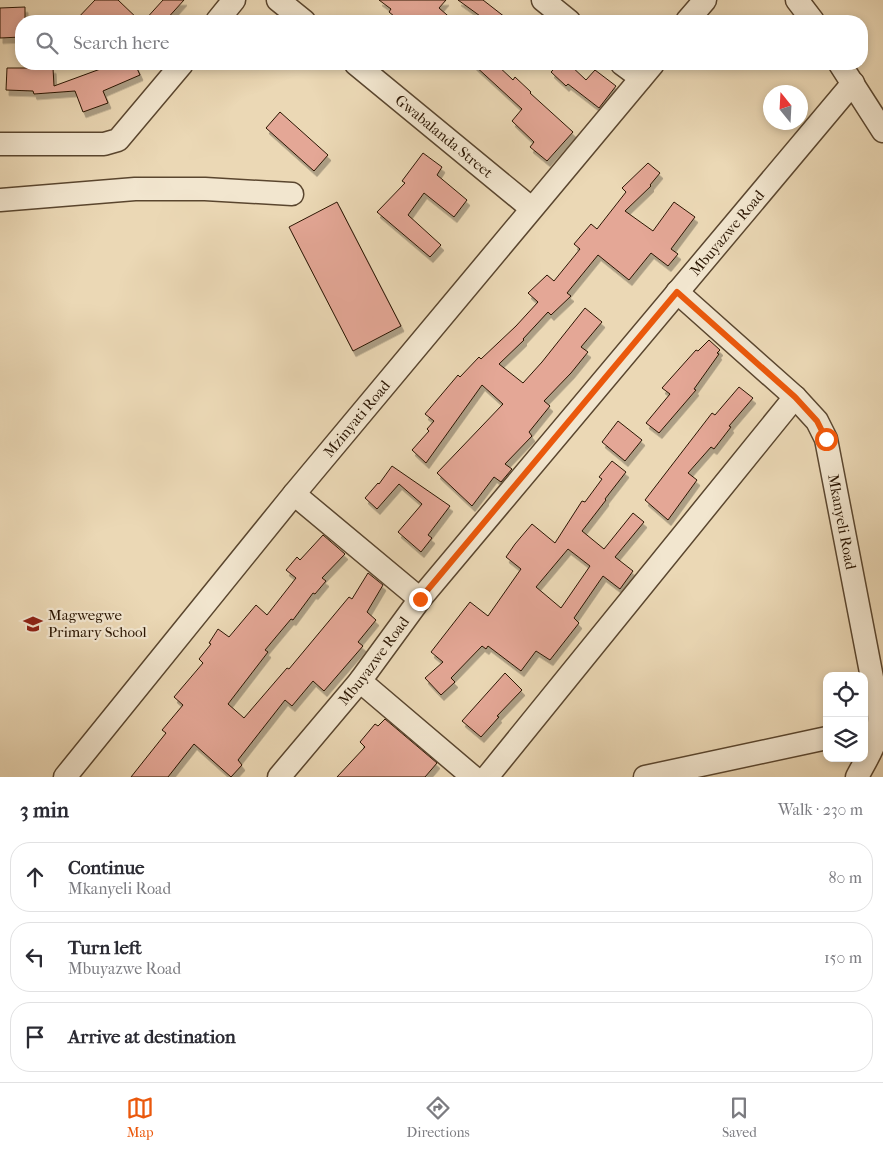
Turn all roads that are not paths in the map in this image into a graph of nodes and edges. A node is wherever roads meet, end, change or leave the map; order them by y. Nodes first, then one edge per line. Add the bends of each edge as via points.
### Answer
1 (234, 0) edge
2 (278, 0) edge
3 (543, 0) edge
4 (705, 0) edge
5 (797, 0) edge
6 (222, 15) edge
7 (297, 15) edge
8 (562, 15) edge
9 (692, 15) edge
10 (808, 15) edge
11 (177, 70) edge
12 (363, 70) edge
13 (844, 70) edge
14 (647, 71) edge
15 (853, 83) junction
16 (883, 131) edge
17 (0, 144) edge
18 (292, 194) dead end
19 (0, 200) edge
20 (532, 208) junction
21 (677, 292) junction
22 (795, 397) junction
23 (294, 494) junction
24 (420, 599) junction
25 (360, 681) junction
26 (872, 728) edge
27 (823, 739) edge
28 (700, 772) edge
29 (65, 777) edge
30 (279, 777) edge
31 (473, 777) edge
32 (487, 777) edge
33 (645, 777) edge
34 (857, 777) edge

1 - 6 street
2 - 7 street
3 - 8 street
4 - 9 street
5 - 10 street
11 - 17 street via 118,140 104,144
12 - 20 street, Gwabalanda Street
13 - 15 street
14 - 20 street, Mzinyati Road
15 - 16 street
15 - 21 street, Mbuyazwe Road
18 - 19 street via 135,189
20 - 23 street, Mzinyati Road
21 - 22 street, Mkanyeli Road
21 - 24 street, Mbuyazwe Road
22 - 26 street, Mkanyeli Road via 817,421 826,439 879,714
22 - 32 street
23 - 24 street
23 - 29 street, Mzinyati Road
24 - 25 street, Mbuyazwe Road
25 - 30 street, Mbuyazwe Road
25 - 31 street
26 - 34 street, Mkanyeli Road via 876,740
27 - 28 street
28 - 33 street

